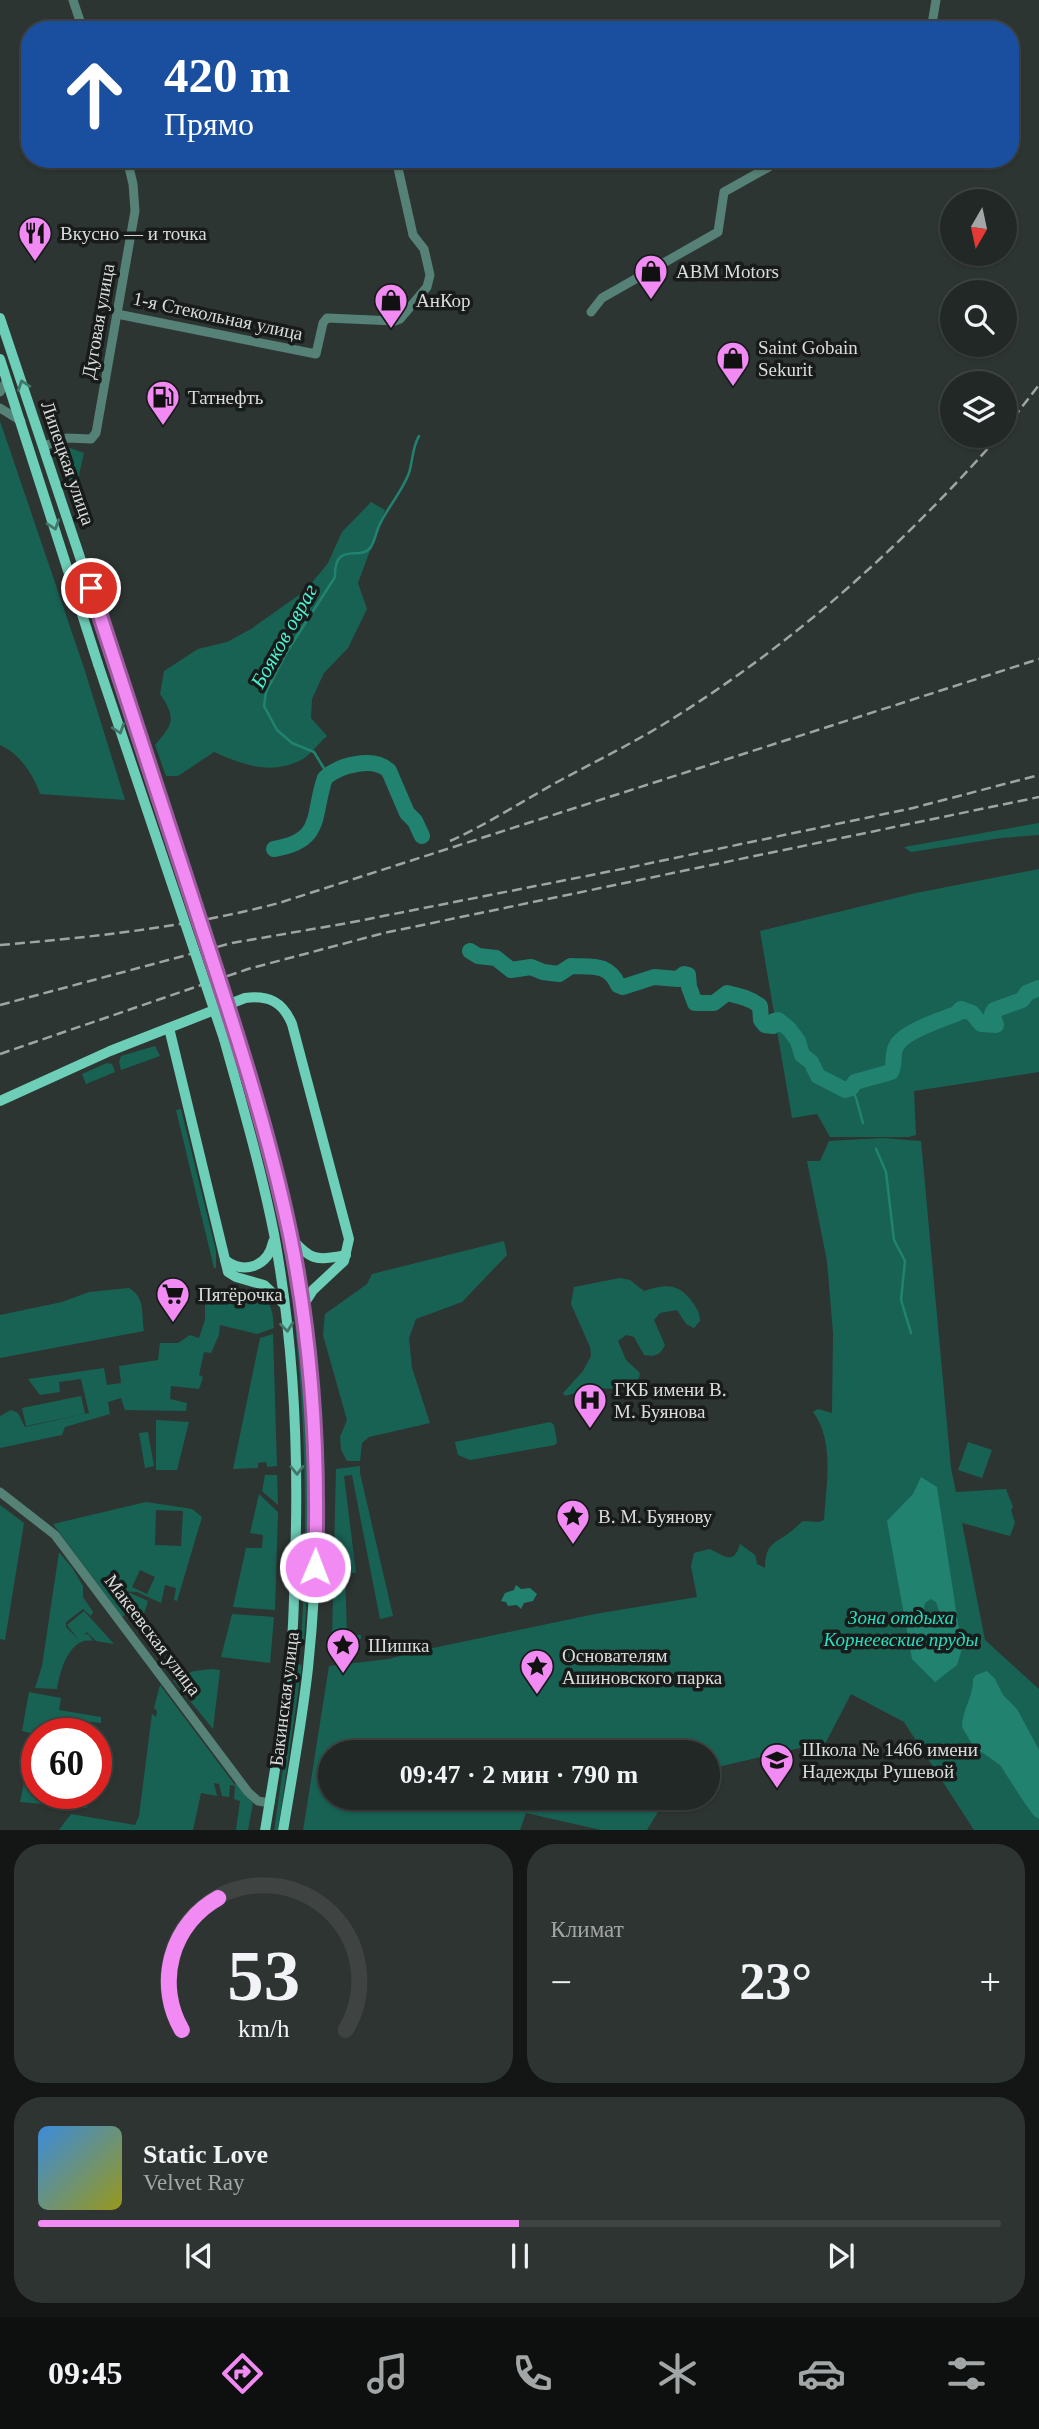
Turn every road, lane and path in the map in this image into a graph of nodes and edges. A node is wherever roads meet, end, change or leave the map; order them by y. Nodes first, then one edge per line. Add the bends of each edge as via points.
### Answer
1 (73, 0) edge
2 (936, 0) edge
3 (80, 21) edge
4 (932, 21) edge
5 (129, 168) edge
6 (398, 168) edge
7 (767, 168) edge
8 (591, 312) dead end
9 (117, 314) junction
10 (0, 318) edge
11 (0, 359) edge
12 (7, 380) junction
13 (0, 392) edge
14 (0, 408) edge
15 (20, 421) junction
16 (44, 446) junction
17 (169, 1028) junction
18 (237, 1035) joint
19 (224, 1039) joint
20 (0, 1101) edge
21 (274, 1236) junction
22 (290, 1237) junction
23 (346, 1255) junction
24 (225, 1260) junction
25 (284, 1304) junction
26 (302, 1307) junction
27 (0, 1492) edge
28 (270, 1803) junction
29 (265, 1830) edge
30 (284, 1830) edge

1 - 3 street
2 - 4 street
5 - 9 street, Дуговая улица via 135,211
6 - 9 street, 1-я Стекольная улица via 413,235 424,249 430,275 427,287 400,319 327,318 316,354
7 - 8 street via 724,192 718,232 602,298
9 - 16 street, Дуговая улица via 94,437 66,438
16 -> 10 main road, Липецкая улица
11 - 12 main road, Липецкая улица
12 - 13 street
12 - 15 main road, Липецкая улица
14 - 15 street
15 -> 19 main road, Липецкая улица, bridge
16 - 18 main road, Липецкая улица, bridge
17 - 20 main road
17 - 23 main road via 245,998 260,996 281,1005 292,1024 348,1233
17 - 24 main road
18 - 22 main road, Бакинская улица
19 - 21 main road, Бакинская улица
21 - 24 main road via 267,1258 257,1265 235,1266
21 - 25 main road, Бакинская улица
22 - 23 main road via 311,1258
22 - 26 main road, Бакинская улица
23 - 26 main road
24 - 25 main road via 231,1275 264,1285
25 -> 28 main road, Бакинская улица via 294,1400 296,1535 290,1661
26 - 30 main road, Бакинская улица via 312,1396 316,1547 308,1670
27 - 28 street, Макеевская улица via 55,1535 248,1792 258,1801
28 - 29 main road, Бакинская улица

